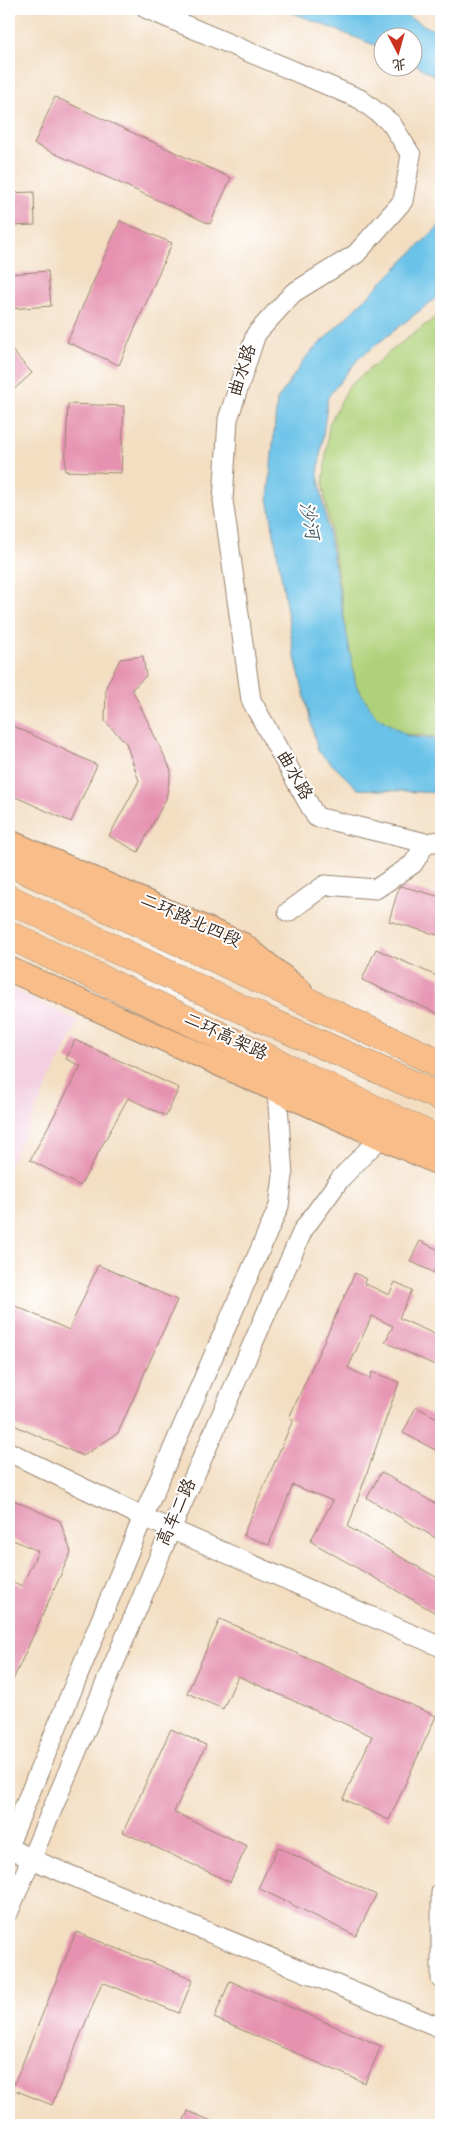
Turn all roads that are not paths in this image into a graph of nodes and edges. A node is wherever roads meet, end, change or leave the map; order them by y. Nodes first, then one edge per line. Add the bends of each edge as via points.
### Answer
1 (147, 9) edge
2 (9, 842) edge
3 (434, 842) edge
4 (9, 862) edge
5 (9, 899) edge
6 (288, 912) dead end
7 (9, 935) edge
8 (9, 954) edge
9 (9, 969) edge
10 (441, 1059) edge
11 (441, 1064) edge
12 (277, 1090) junction
13 (441, 1097) edge
14 (382, 1136) junction
15 (441, 1141) edge
16 (441, 1151) edge
17 (441, 1164) edge
18 (9, 1452) edge
19 (143, 1517) junction
20 (171, 1529) junction
21 (441, 1646) edge
22 (9, 1844) edge
23 (9, 1848) edge
24 (31, 1859) junction
25 (441, 1892) edge
26 (9, 1911) edge
27 (441, 1979) edge
28 (441, 2028) edge

1 - 3 street, 曲水路 via 360,99 391,123 411,156 403,202 356,254 293,293 256,334 228,419 223,500 251,700 316,817
2 - 10 main road, 二环路北四段 via 243,945 310,999
3 - 6 street via 413,864 376,888 326,885
4 - 11 highway
5 - 13 highway, 二环高架路 via 259,1017
7 - 15 highway, 二环高架路
8 - 16 highway
9 - 12 main road
12 - 14 main road
12 - 19 street, 高车二路 via 283,1176 279,1206
14 - 17 main road
14 - 20 street, 高车二路 via 341,1178 303,1230
18 - 19 street
19 - 20 street
19 - 22 street, 高车二路
20 - 21 street
20 - 24 street, 高车二路
23 - 24 street
24 - 26 street, 高车二路
24 - 28 street
25 - 27 street

